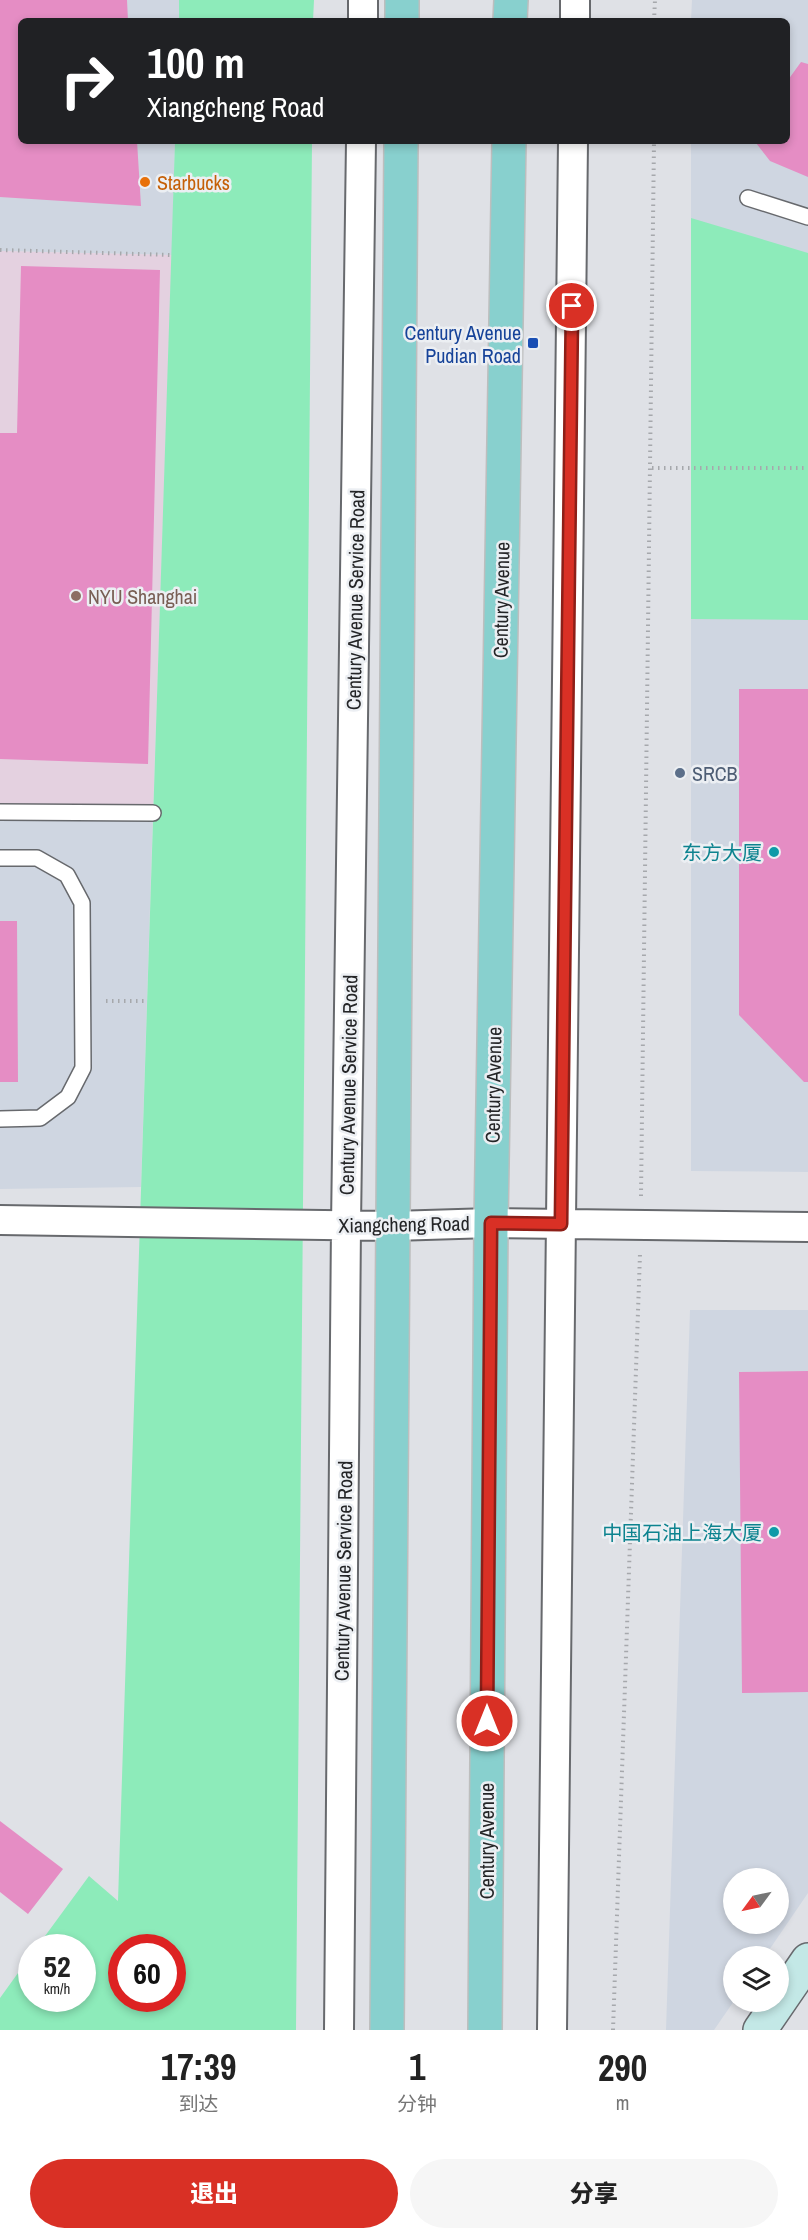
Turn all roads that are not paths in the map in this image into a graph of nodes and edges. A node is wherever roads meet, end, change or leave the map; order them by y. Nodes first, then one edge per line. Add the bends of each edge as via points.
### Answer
1 (363, 0) edge
2 (402, 0) edge
3 (511, 0) edge
4 (575, 0) edge
5 (363, 18) edge
6 (402, 18) edge
7 (510, 18) edge
8 (575, 18) edge
9 (361, 144) edge
10 (401, 144) edge
11 (508, 144) edge
12 (573, 144) edge
13 (748, 198) dead end
14 (808, 217) edge
15 (0, 812) edge
16 (153, 813) dead end
17 (0, 858) edge
18 (0, 1119) edge
19 (0, 1220) edge
20 (491, 1223) junction
21 (561, 1224) junction
22 (346, 1225) junction
23 (393, 1226) junction
24 (808, 1227) edge
25 (808, 1960) edge
26 (339, 2030) edge
27 (387, 2030) edge
28 (485, 2030) edge
29 (552, 2030) edge
30 (760, 2030) edge

1 - 5 street
2 - 6 main road
3 - 7 main road
4 - 8 street
9 - 22 street, Century Avenue Service Road
10 - 23 main road
11 - 20 main road, Century Avenue
12 - 21 street
13 - 14 lane
15 - 16 lane
17 - 18 lane via 37,858 67,875 82,903 83,1001 83,1068 68,1097 40,1118
19 - 22 street, Xiangcheng Road
20 - 21 street, Xiangcheng Road
20 - 23 street, Xiangcheng Road
20 - 28 main road, Century Avenue
21 - 24 street, Xiangcheng Road
21 - 29 street
22 - 23 street, Xiangcheng Road
22 - 26 street, Century Avenue Service Road
23 - 27 main road
25 - 30 street

